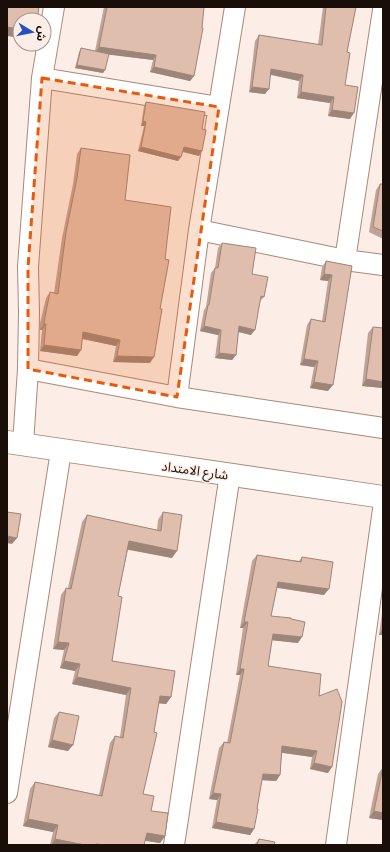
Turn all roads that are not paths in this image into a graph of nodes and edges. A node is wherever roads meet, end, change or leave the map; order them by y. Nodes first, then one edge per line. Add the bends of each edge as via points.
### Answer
1 (54, 7) edge
2 (235, 7) edge
3 (383, 10) edge
4 (42, 78) junction
5 (219, 107) junction
6 (199, 230) junction
7 (345, 260) junction
8 (383, 265) edge
9 (28, 370) junction
10 (176, 397) junction
11 (383, 428) edge
12 (15, 443) edge
13 (61, 450) junction
14 (230, 474) junction
15 (383, 497) edge
16 (383, 509) edge
17 (7, 793) edge
18 (174, 845) edge
19 (336, 845) edge

1 - 4 street
2 - 5 street
3 - 7 street
4 - 5 street
4 - 9 street via 28,267
5 - 6 street
6 - 7 street
6 - 10 street
7 - 8 street
9 - 10 street
9 - 12 street
10 - 11 street
12 - 13 street, شارع الامتداد
13 - 14 street, شارع الامتداد
13 - 17 street
14 - 15 street, شارع الامتداد
14 - 18 street
16 - 19 street

